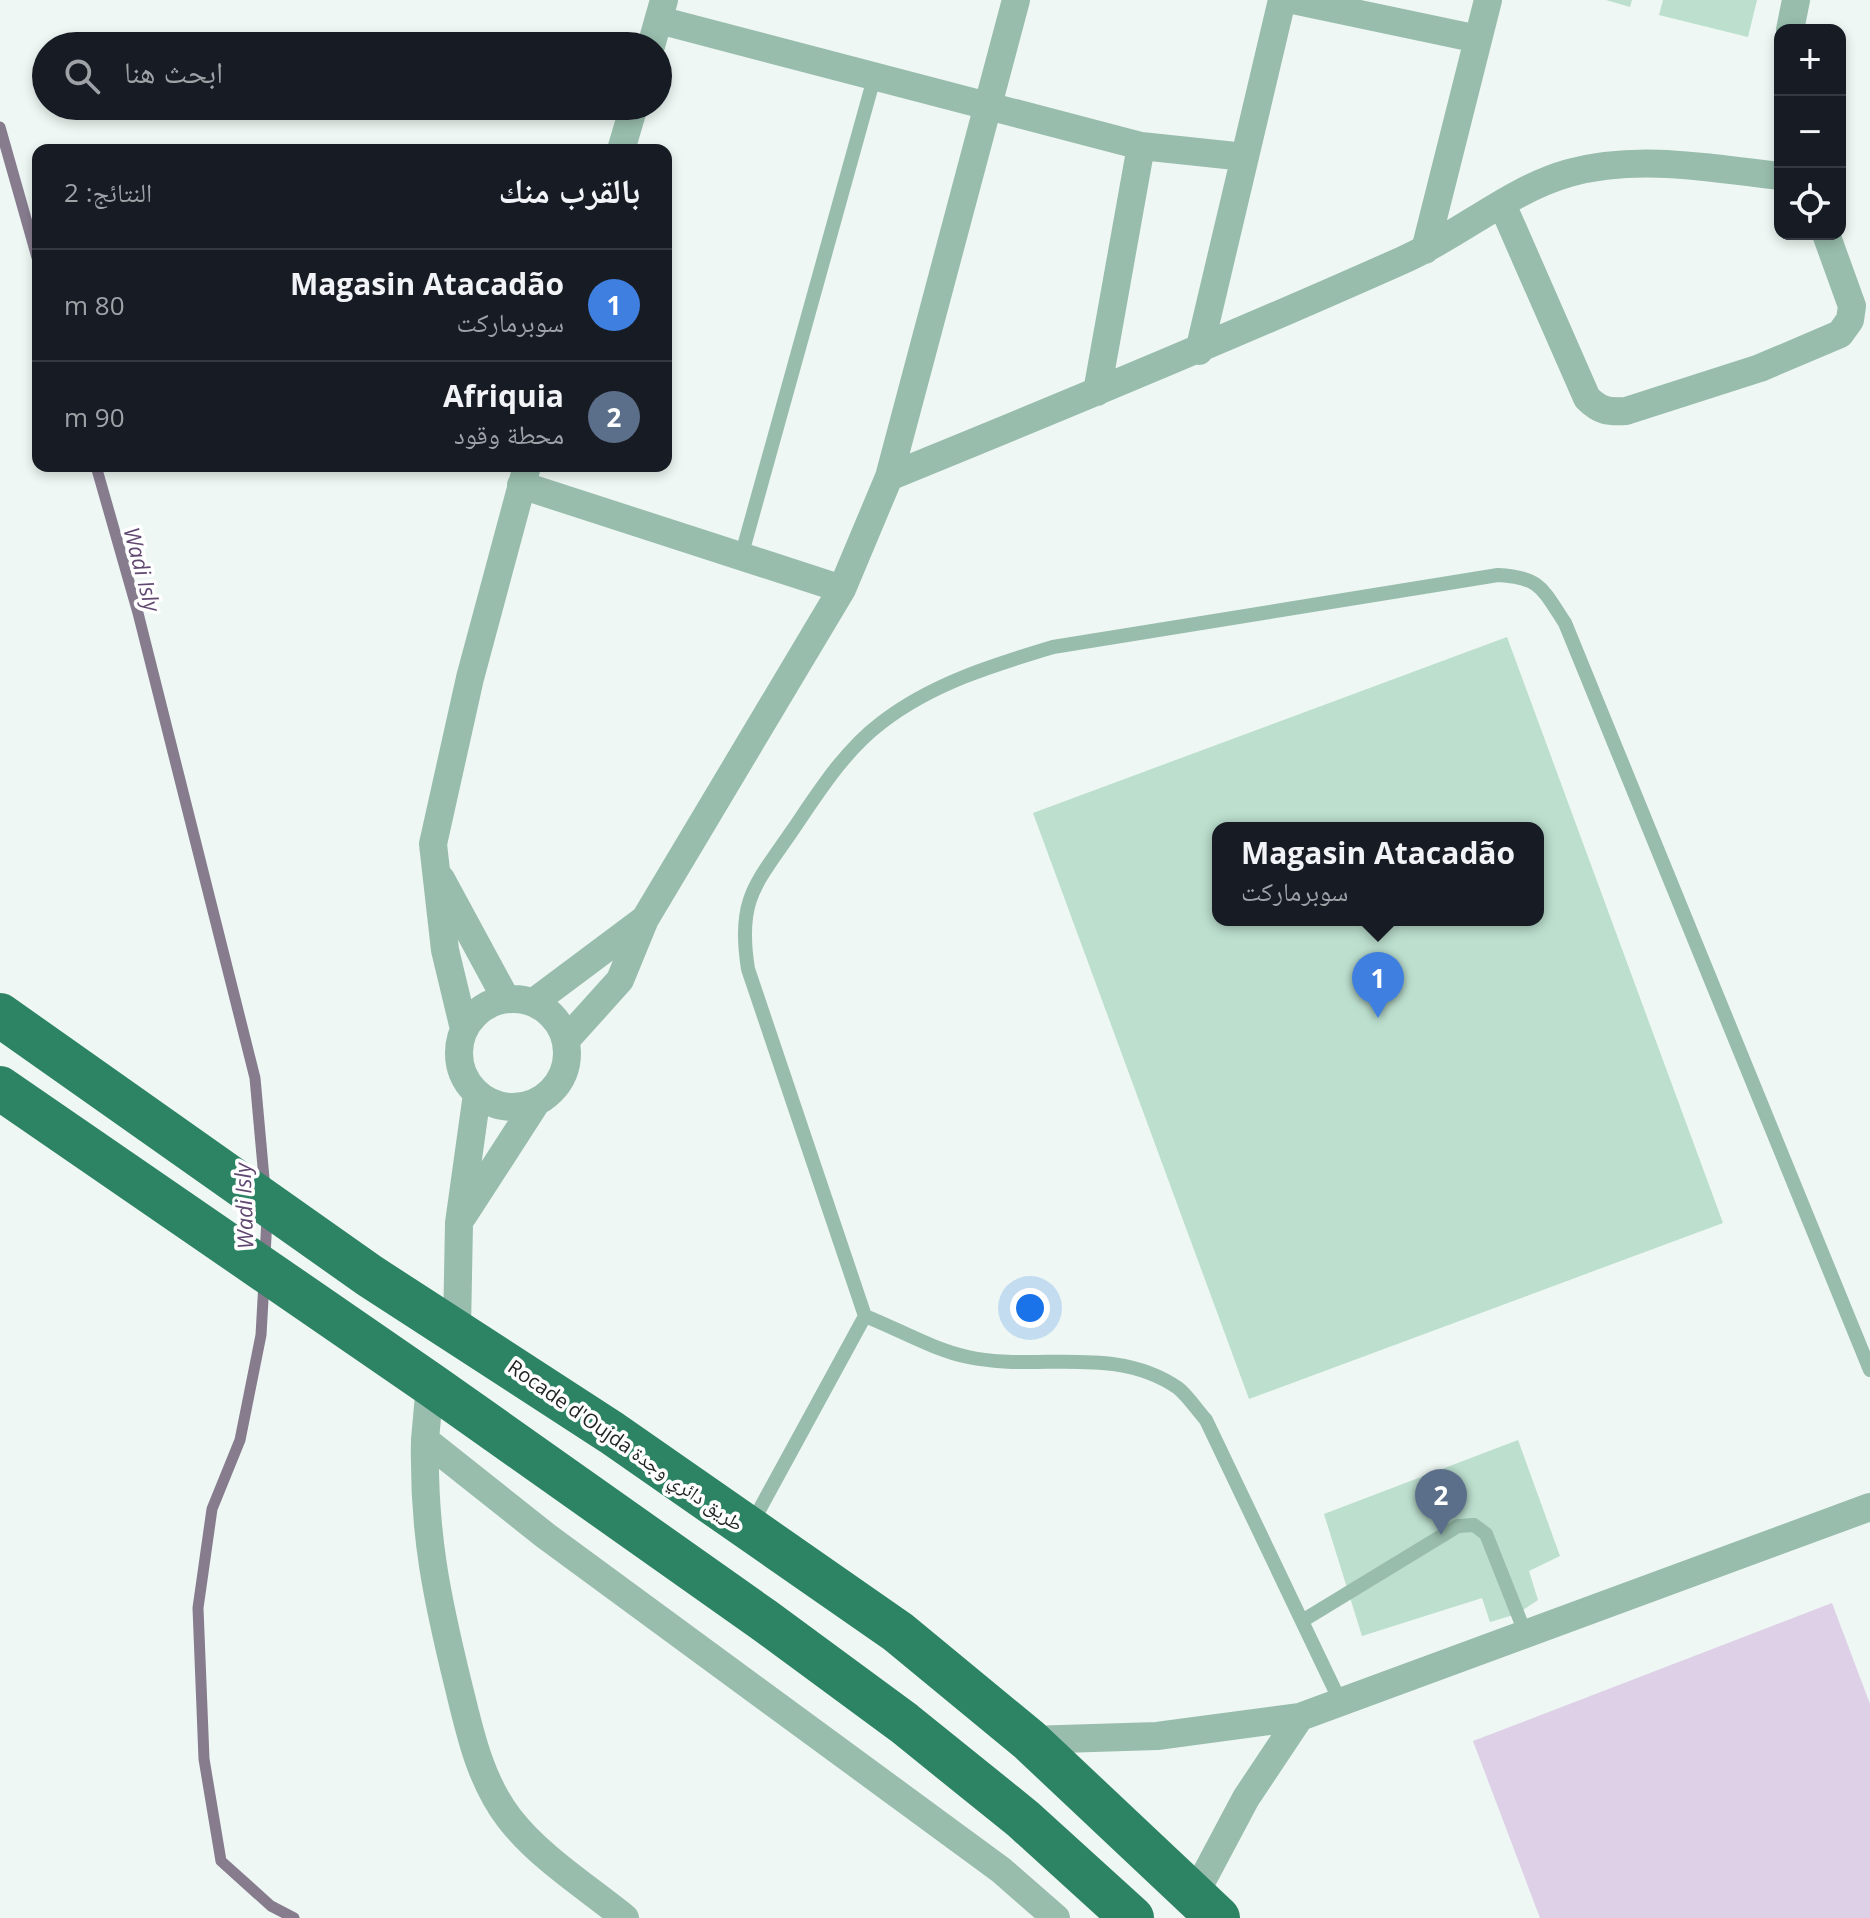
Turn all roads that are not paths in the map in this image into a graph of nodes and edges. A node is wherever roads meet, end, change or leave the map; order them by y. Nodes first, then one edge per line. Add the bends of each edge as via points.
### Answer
1 (1016, 0) edge
2 (1282, 0) edge
3 (1293, 0) edge
4 (1488, 0) edge
5 (1796, 0) edge
6 (658, 22) edge
7 (1791, 24) edge
8 (1478, 39) junction
9 (874, 78) junction
10 (988, 108) junction
11 (630, 120) edge
12 (623, 144) edge
13 (1141, 146) junction
14 (1245, 157) junction
15 (1774, 175) edge
16 (1502, 204) junction
17 (1828, 240) edge
18 (1425, 250) junction
19 (1199, 351) junction
20 (1097, 392) junction
21 (524, 476) edge
22 (889, 477) junction
23 (741, 557) junction
24 (842, 589) junction
25 (432, 865) junction
26 (645, 919) junction
27 (506, 999) junction
28 (534, 1002) junction
29 (0, 1015) edge
30 (464, 1029) junction
31 (566, 1040) junction
32 (0, 1088) edge
33 (477, 1094) junction
34 (536, 1103) junction
35 (459, 1223) junction
36 (865, 1316) junction
37 (457, 1329) junction
38 (1870, 1370) edge
39 (430, 1384) junction
40 (425, 1440) junction
41 (1870, 1507) edge
42 (749, 1529) junction
43 (1302, 1621) junction
44 (1526, 1635) junction
45 (1341, 1703) junction
46 (1300, 1717) junction
47 (1029, 1740) junction
48 (1206, 1906) edge
49 (1112, 1911) edge
50 (625, 1918) edge
51 (1056, 1918) edge

1 - 10 street
2 - 14 street
3 - 8 street
4 - 8 street
5 - 7 street
6 - 9 street
8 - 18 street
9 - 10 street
9 - 23 lane
10 - 13 street
10 - 22 street
11 - 12 street
13 - 14 street
13 - 20 street
14 - 19 street
15 - 16 street via 1687,165 1615,164 1568,173
16 - 17 street via 1587,398 1600,411 1637,408 1760,368 1840,334 1852,306
16 - 18 street
18 - 19 street
19 - 20 street
20 - 22 street
21 - 23 street
21 - 25 street via 470,678
22 - 24 street
23 - 24 street
24 - 26 street
25 - 27 street
25 - 30 street
26 - 28 street
26 - 31 street via 620,980
27 - 28 street
27 - 30 street via 482,1009
28 - 31 street via 559,1024
29 - 37 highway, Rocade d'Oujda طريق دائري وجدة via 370,1276
30 - 33 street via 460,1064
31 - 34 street via 562,1076
32 - 39 highway
33 - 34 street via 506,1107
33 - 35 street
34 - 35 street
35 - 37 street
36 - 38 lane via 744,944 750,892 836,767 880,723 945,684 1053,647 1498,575 1521,576 1537,582 1565,623
36 - 42 lane
36 - 43 lane via 965,1356 1112,1364 1146,1371 1180,1389 1206,1420
37 - 42 highway, Rocade d'Oujda طريق دائري وجدة
39 - 40 street
39 - 49 highway via 904,1723
40 - 50 street via 423,1505 429,1554 477,1762 508,1818
40 - 51 street via 546,1536 1001,1870
41 - 44 street
42 - 47 highway, Rocade d'Oujda طريق دائري وجدة via 898,1632
43 - 44 lane via 1458,1526 1474,1525 1486,1534
43 - 45 lane
44 - 45 street
45 - 46 street
46 - 47 street via 1157,1736
46 - 48 street via 1246,1798
47 - 48 highway, Rocade d'Oujda طريق دائري وجدة

